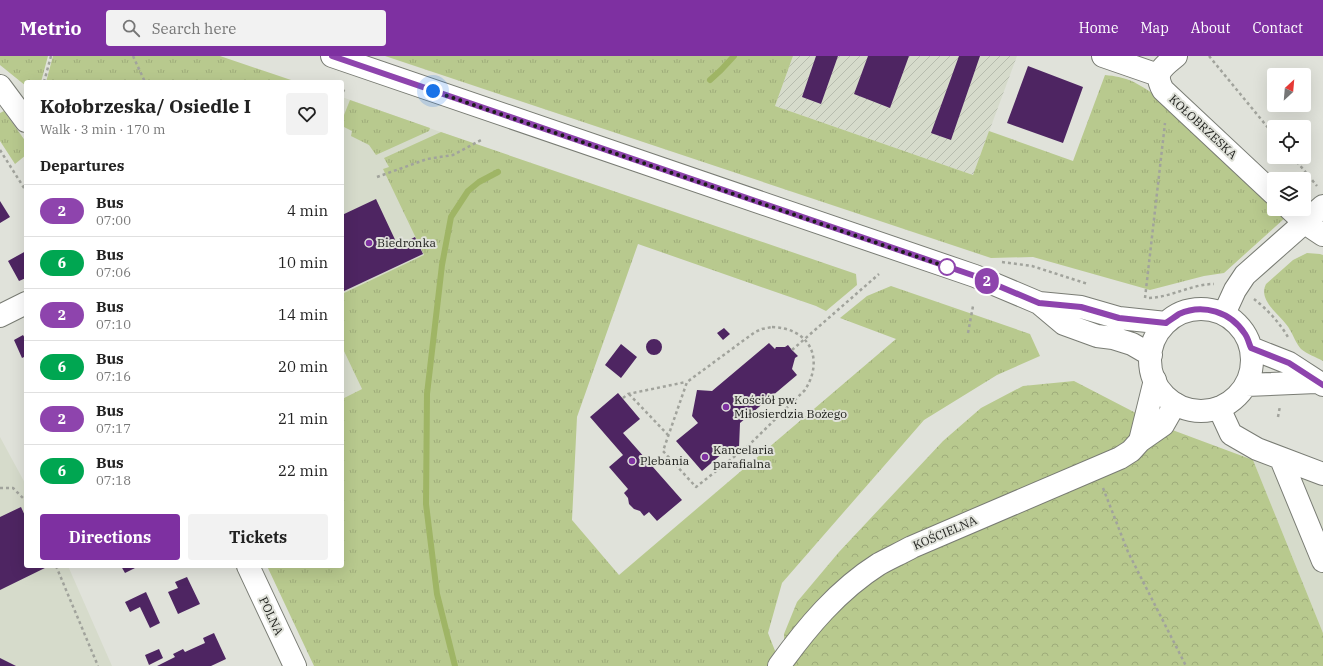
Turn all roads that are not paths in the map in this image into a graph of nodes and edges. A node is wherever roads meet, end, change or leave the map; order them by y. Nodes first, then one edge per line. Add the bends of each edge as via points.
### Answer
1 (332, 56) edge
2 (1103, 56) edge
3 (1176, 56) edge
4 (1158, 75) junction
5 (0, 86) edge
6 (24, 118) edge
7 (1267, 187) edge
8 (1322, 198) edge
9 (1311, 206) edge
10 (1298, 216) edge
11 (1323, 235) edge
12 (1039, 303) junction
13 (24, 304) edge
14 (1224, 314) junction
15 (0, 316) edge
16 (1166, 323) junction
17 (1251, 348) junction
18 (1151, 355) junction
19 (1154, 380) junction
20 (1320, 383) edge
21 (1246, 385) junction
22 (1175, 404) junction
23 (1219, 408) junction
24 (1140, 441) junction
25 (1281, 459) junction
26 (1323, 474) edge
27 (1323, 561) edge
28 (249, 568) edge
29 (295, 666) edge
30 (779, 666) edge

1 - 12 main road via 975,276
2 - 4 main road
3 - 4 main road
4 - 7 main road, KOŁOBRZESKA via 1163,90
5 - 6 main road
8 - 9 main road
10 - 11 main road
10 - 14 main road via 1245,275 1234,290
12 - 16 main road via 1081,307 1119,318
12 - 18 main road via 1064,324 1097,336 1132,344
13 - 15 main road
14 - 16 main road via 1194,310 1179,314
14 - 17 main road via 1246,334
16 - 18 main road via 1156,338
17 - 20 main road via 1289,363
17 - 21 main road via 1252,367
18 - 19 main road via 1150,364
19 - 22 main road via 1163,394
19 - 24 main road
20 - 21 main road
21 - 23 main road via 1230,403
22 - 23 main road via 1189,410
22 - 24 main road, KOŚCIELNA via 1163,425
23 - 25 main road via 1231,434
24 - 30 main road, KOŚCIELNA via 1120,458 912,547 880,564 858,579 821,613
25 - 26 main road
25 - 27 main road
28 - 29 main road, POLNA

